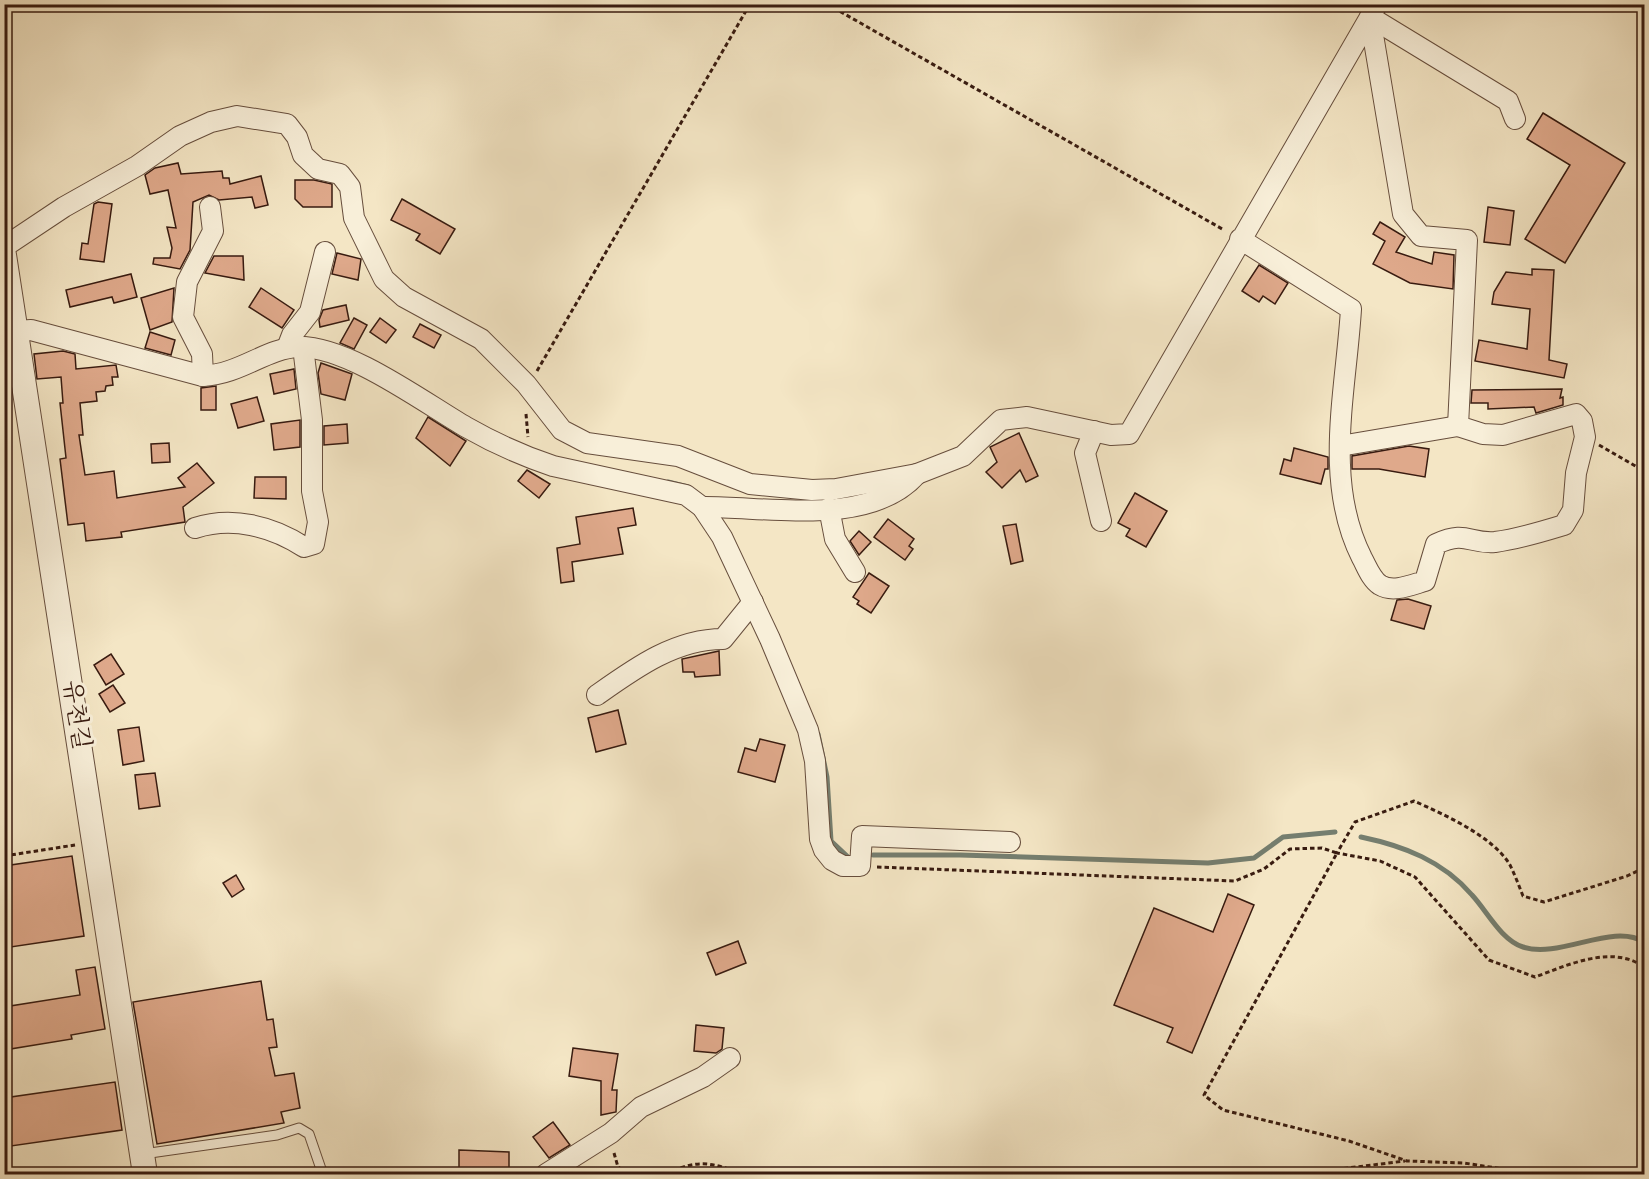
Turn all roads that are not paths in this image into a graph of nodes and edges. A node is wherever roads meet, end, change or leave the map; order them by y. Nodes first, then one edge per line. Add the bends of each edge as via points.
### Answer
1 (1373, 11) edge
2 (1515, 118) dead end
3 (210, 207) dead end
4 (1240, 239) junction
5 (4, 247) edge
6 (325, 252) dead end
7 (4, 255) edge
8 (17, 331) junction
9 (295, 348) junction
10 (203, 376) junction
11 (1458, 426) junction
12 (1094, 431) junction
13 (1340, 446) junction
14 (917, 474) junction
15 (702, 507) junction
16 (829, 508) junction
17 (1101, 521) dead end
18 (195, 528) dead end
19 (855, 572) dead end
20 (753, 602) junction
21 (597, 695) dead end
22 (1010, 842) dead end
23 (730, 1058) dead end
24 (143, 1165) edge
25 (325, 1174) edge
26 (546, 1174) edge

1 - 2 street via 1508,101
1 - 4 street
1 - 11 street via 1403,213 1421,236 1467,240
3 - 10 street via 213,231 188,282 183,316 202,354
4 - 12 street via 1129,434
4 - 13 street via 1351,309
5 - 14 street via 180,136 211,122 237,116 286,124 297,137 303,155 318,169 340,174 350,188 354,218 384,279 404,297 481,339 526,384 562,430 587,443 678,456 750,484 836,489
6 - 9 street via 310,312 292,335
7 - 8 street, 유천길
8 - 10 street via 31,330
8 - 24 street, 유천길
9 - 10 street via 231,372
9 - 15 street via 325,350 359,364 527,457 686,495
9 - 18 street via 312,420 312,491 318,522 314,544 304,547 285,534 235,522 215,521
11 - 13 street
11 - 13 street via 1503,435 1576,414 1585,437 1576,473 1573,510 1564,525 1522,537 1492,542 1455,536 1436,544 1425,581 1401,588 1381,585 1356,547 1340,488
12 - 14 street via 1027,417 1000,420 963,456
12 - 17 street via 1086,453
14 - 16 street via 892,495 857,507
15 - 16 street
15 - 20 street via 722,537
16 - 19 street via 835,539
20 - 21 street via 723,639 702,639 660,654
20 - 22 street via 808,730 815,761 820,839 832,860 843,866 860,866 862,836
23 - 26 street via 703,1077 641,1107 610,1133
24 - 25 lane via 299,1128 309,1134

